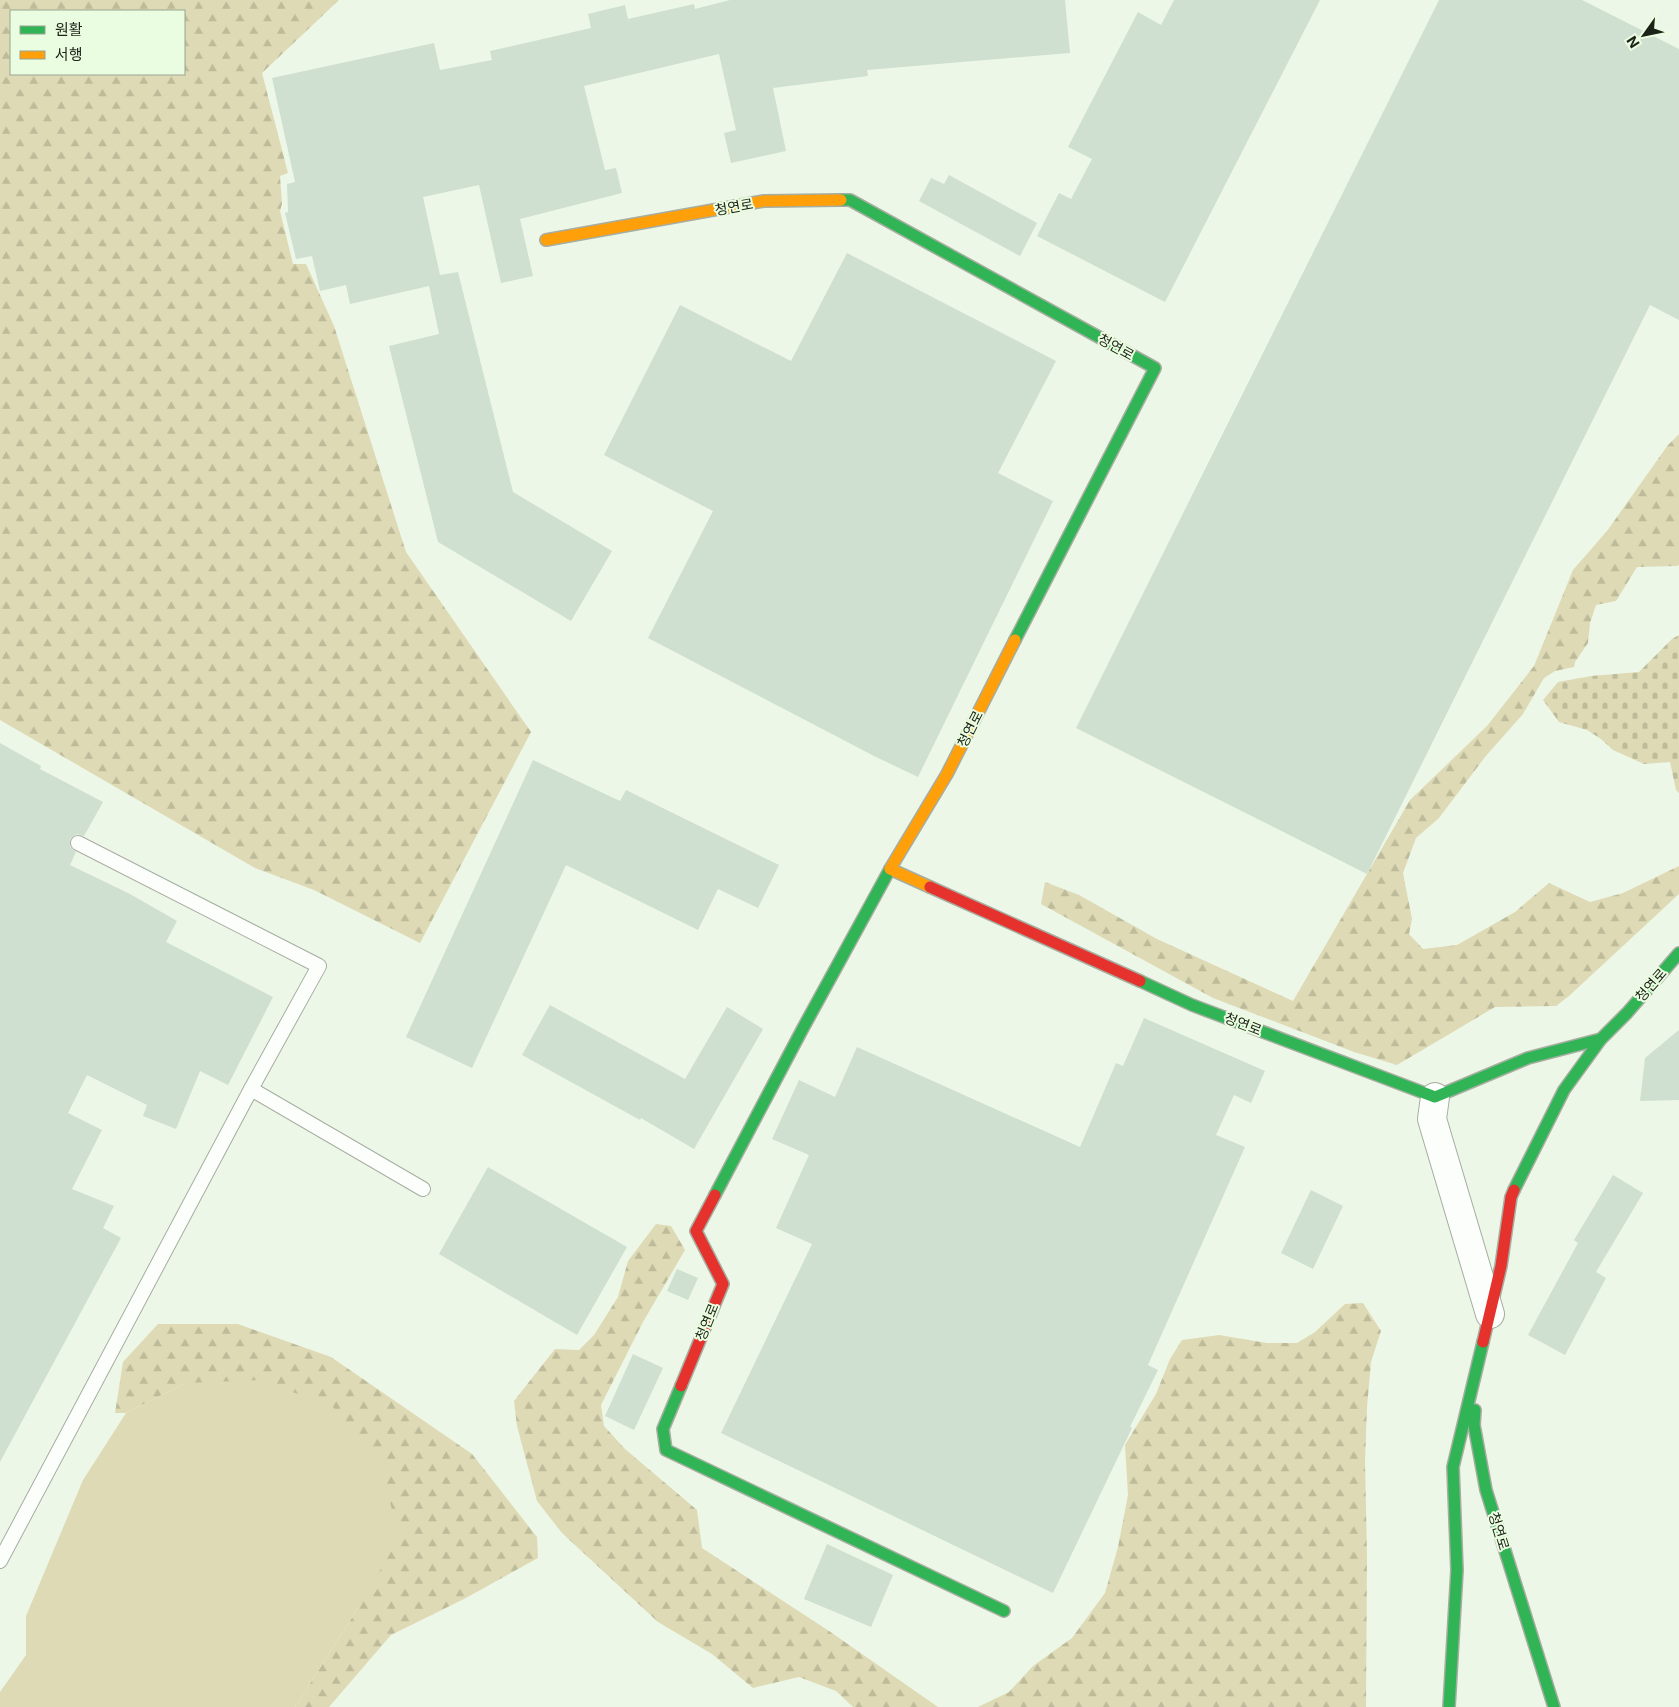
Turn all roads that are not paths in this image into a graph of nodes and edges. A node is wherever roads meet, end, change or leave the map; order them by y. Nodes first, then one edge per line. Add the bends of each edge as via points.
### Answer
1 (546, 240) dead end
2 (78, 843) dead end
3 (890, 869) junction
4 (1679, 953) edge
5 (1601, 1039) junction
6 (251, 1089) junction
7 (1435, 1097) junction
8 (423, 1190) dead end
9 (1490, 1314) junction
10 (1482, 1350) junction
11 (0, 1561) edge
12 (1004, 1611) dead end
13 (1449, 1707) edge
14 (1554, 1707) edge

1 - 3 street, 청연로 via 764,201 850,200 1155,368 947,774
2 - 6 lane via 319,966
3 - 7 street, 청연로 via 1192,1005
3 - 12 street, 청연로 via 696,1231 723,1284 663,1429 666,1450
4 - 5 street, 청연로
5 - 7 street via 1528,1058
5 - 9 street, 청연로 via 1564,1090 1511,1197
6 - 8 lane
6 - 11 lane
7 - 9 street, 청연로 via 1432,1119
9 - 10 street, 청연로
10 - 13 street, 청연로 via 1453,1467 1457,1570
10 - 14 street, 청연로 via 1474,1425 1486,1490

